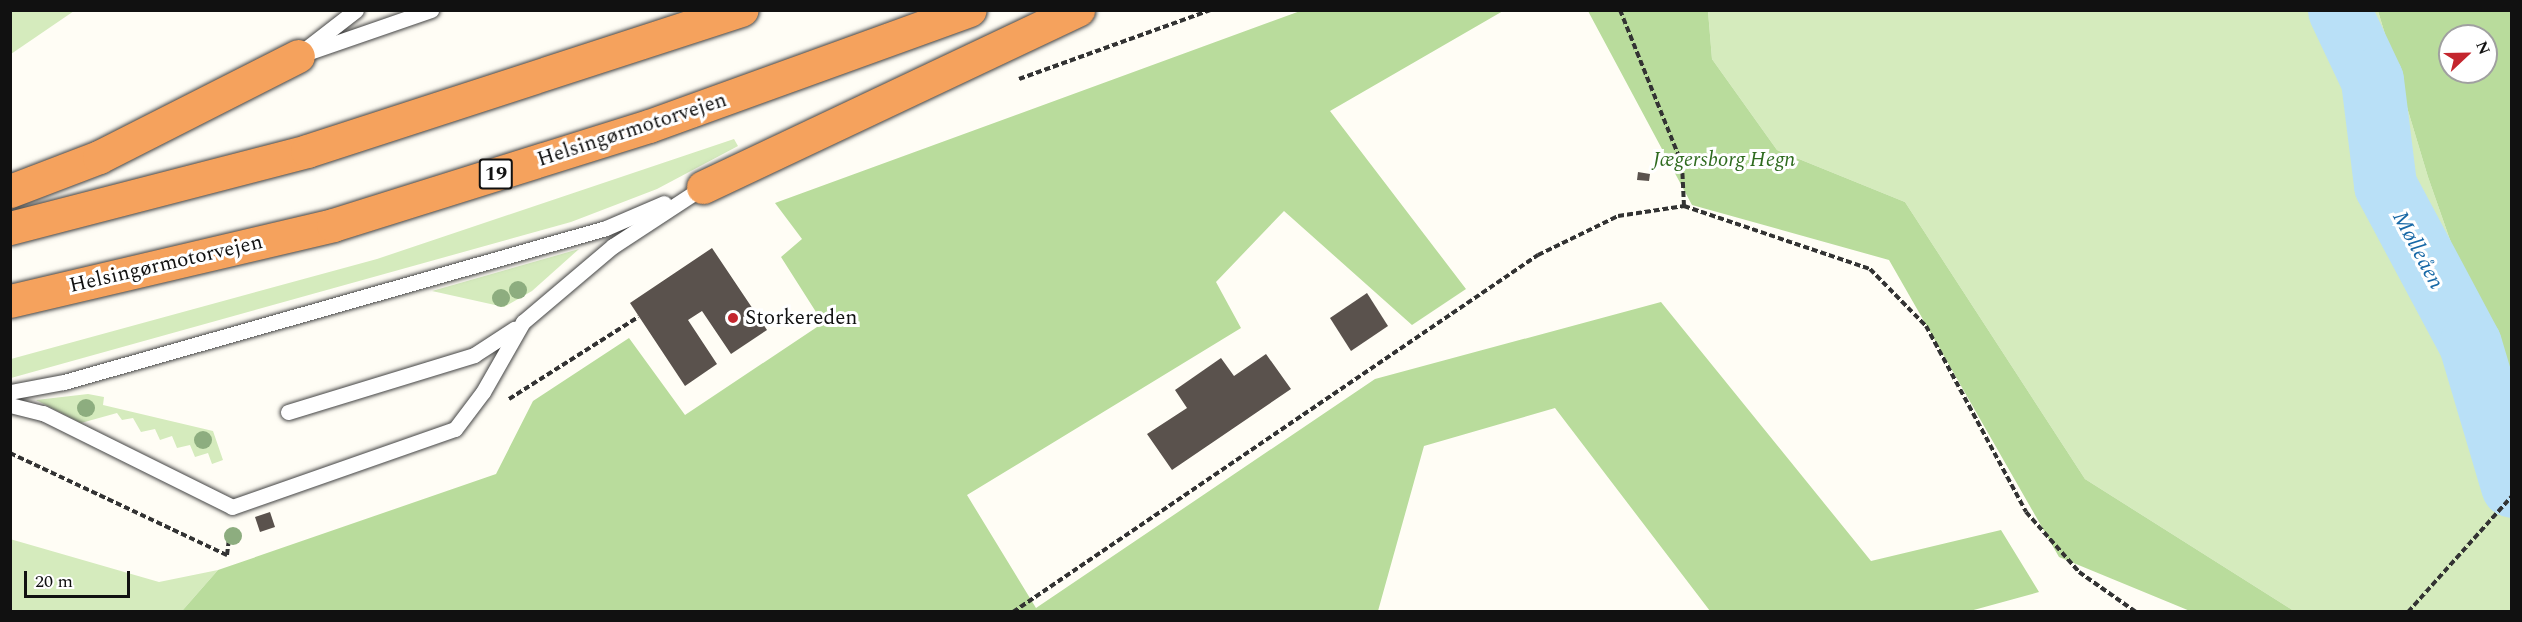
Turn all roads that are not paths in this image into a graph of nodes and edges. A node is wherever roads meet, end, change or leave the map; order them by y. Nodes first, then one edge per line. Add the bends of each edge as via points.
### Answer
1 (356, 10) edge
2 (431, 10) edge
3 (742, 10) edge
4 (970, 10) edge
5 (1078, 10) edge
6 (298, 56) junction
7 (702, 187) junction
8 (10, 191) edge
9 (10, 228) edge
10 (10, 301) edge
11 (523, 322) junction
12 (10, 392) edge
13 (10, 405) edge
14 (288, 412) dead end

1 - 6 lane
2 - 6 lane
3 - 9 highway via 307,151
4 - 10 highway, Helsingørmotorvejen / 19 via 650,126 333,225
5 - 7 highway
6 - 8 highway via 99,157
7 - 11 lane via 613,246
7 - 12 lane via 606,228 64,382
11 - 13 lane via 483,393 455,429 419,446 232,507 43,413
11 - 14 lane via 474,355

